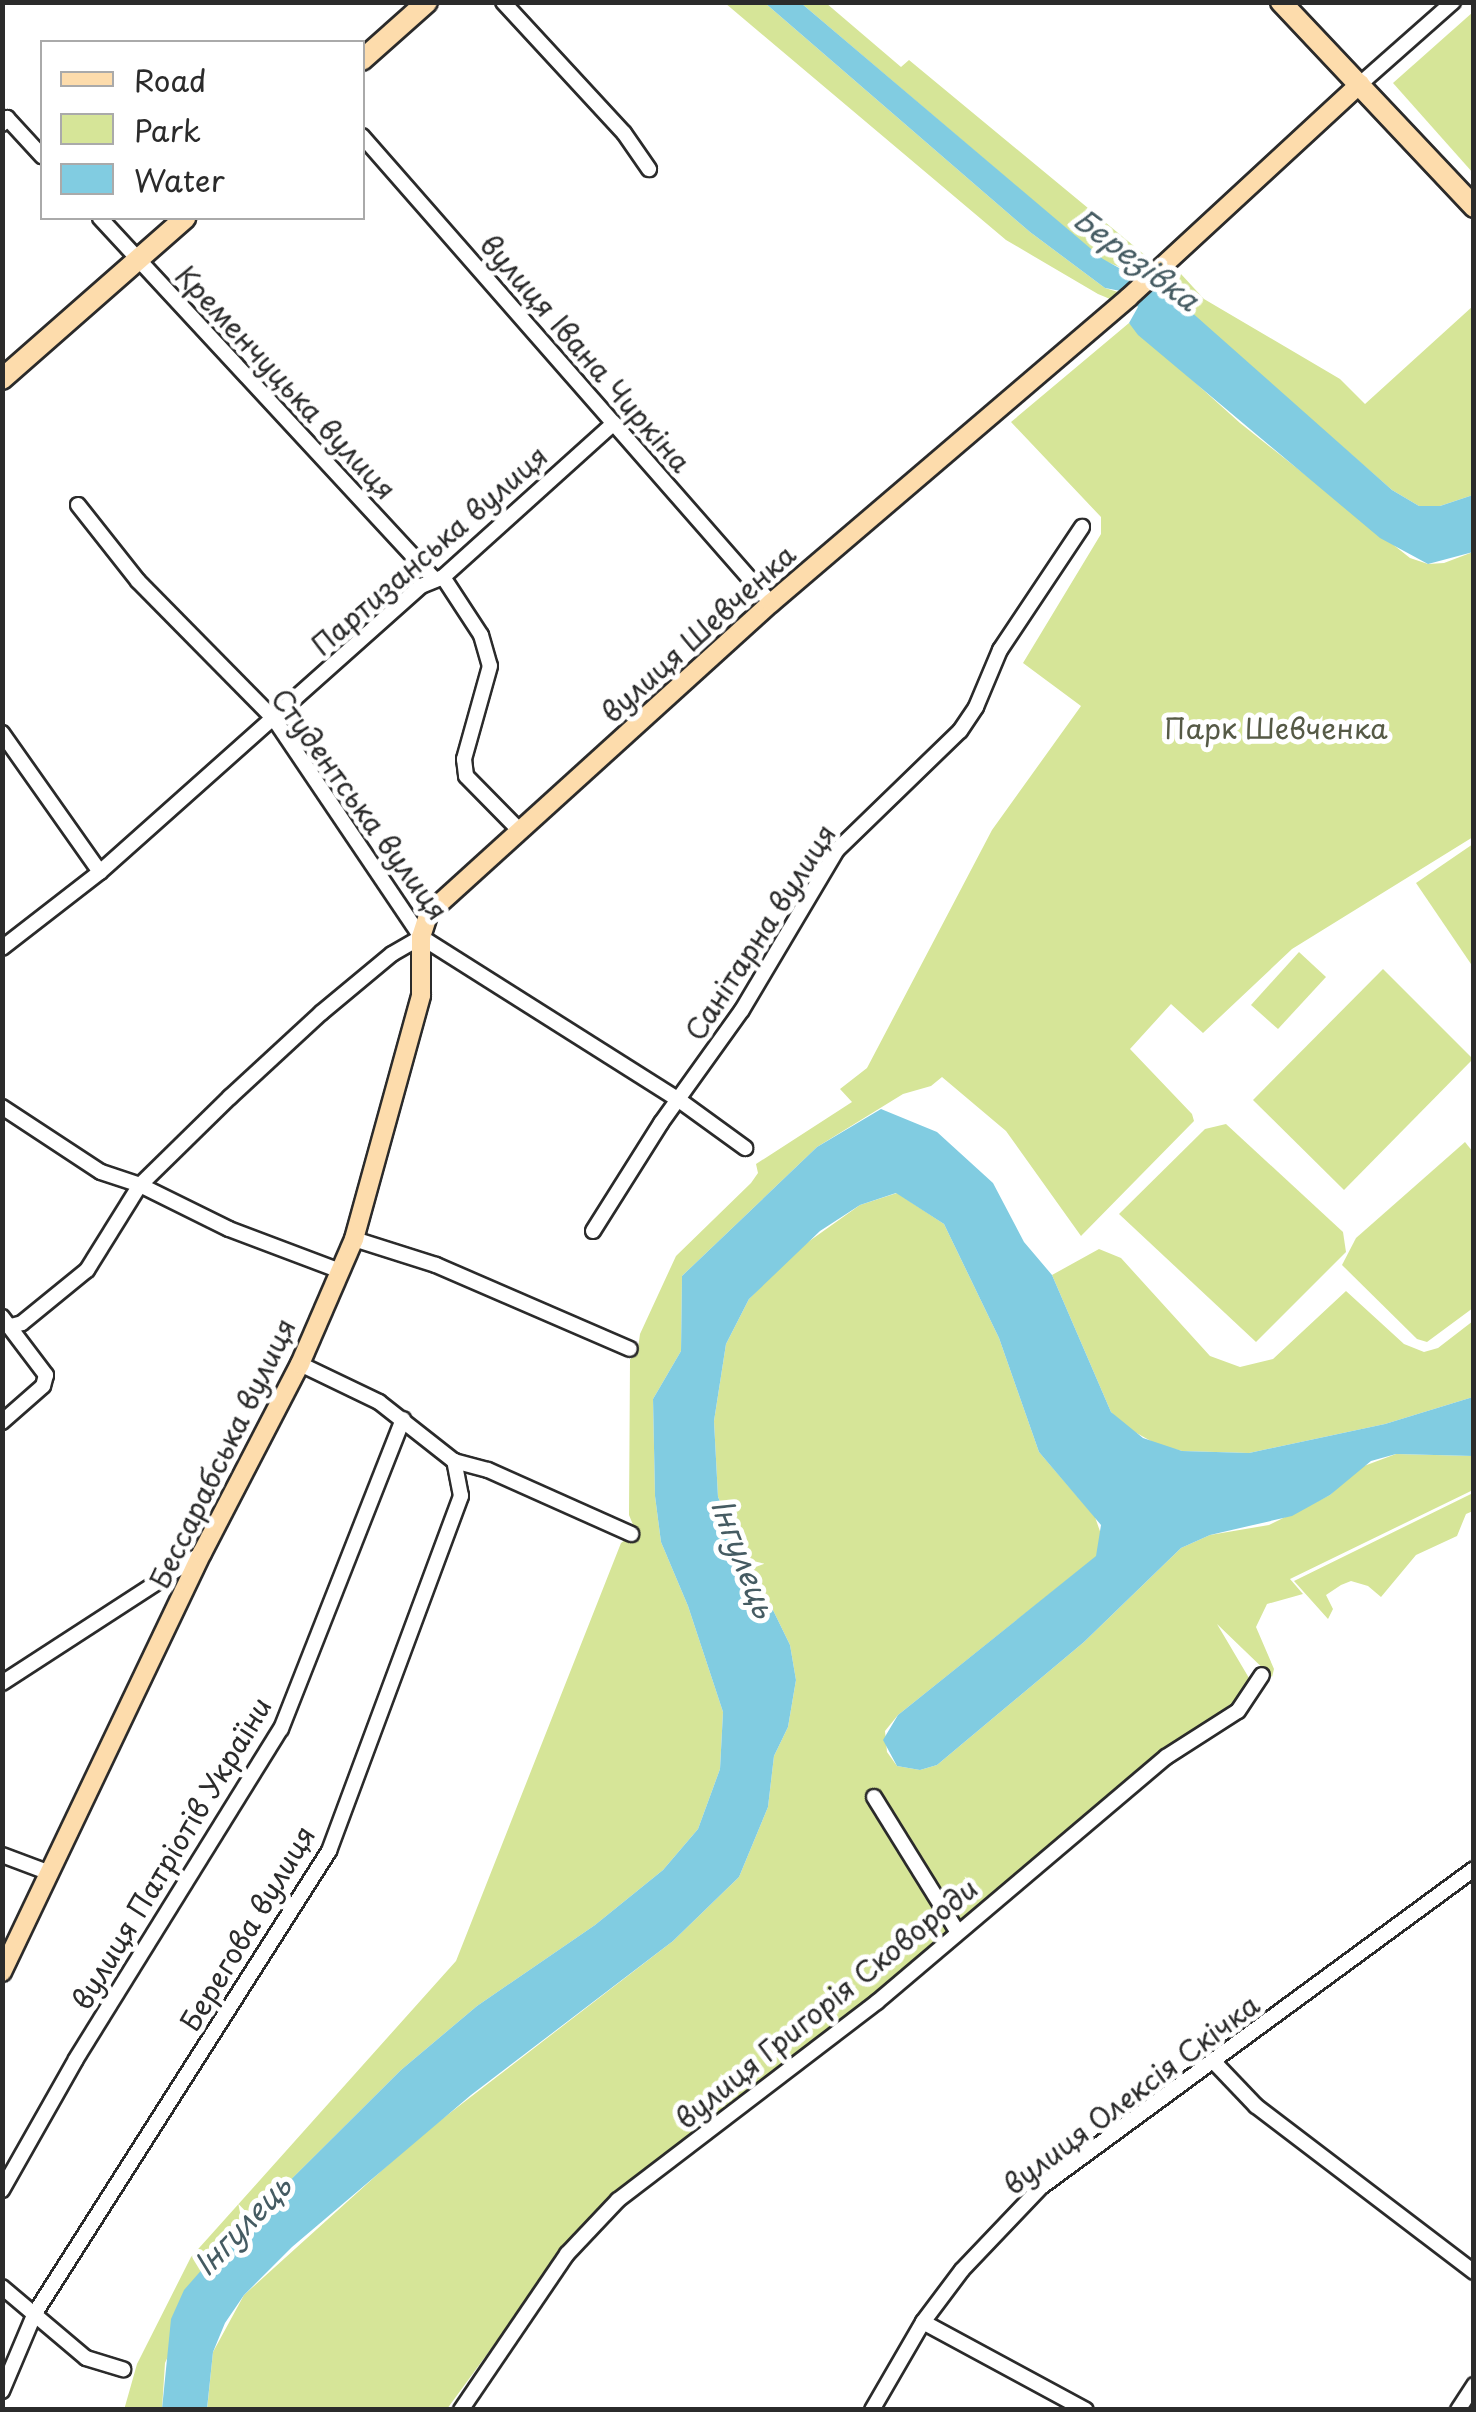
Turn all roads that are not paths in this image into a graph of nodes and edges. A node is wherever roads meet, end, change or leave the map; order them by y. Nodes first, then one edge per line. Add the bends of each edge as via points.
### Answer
1 (427, 2) edge
2 (503, 2) edge
3 (1282, 2) edge
4 (1452, 2) edge
5 (365, 57) edge
6 (1360, 84) junction
7 (2, 124) edge
8 (365, 139) edge
9 (40, 154) edge
10 (650, 169) dead end
11 (1474, 207) edge
12 (102, 220) edge
13 (182, 220) edge
14 (139, 258) junction
15 (2, 379) edge
16 (614, 422) junction
17 (78, 505) dead end
18 (1082, 526) dead end
19 (439, 579) junction
20 (771, 603) junction
21 (274, 719) junction
22 (2, 734) edge
23 (518, 829) junction
24 (100, 872) junction
25 (421, 936) junction
26 (2, 948) edge
27 (680, 1100) junction
28 (2, 1108) edge
29 (746, 1148) dead end
30 (140, 1185) junction
31 (593, 1231) dead end
32 (354, 1239) junction
33 (340, 1271) junction
34 (7, 1321) edge
35 (630, 1349) dead end
36 (300, 1364) junction
37 (403, 1419) junction
38 (2, 1422) edge
39 (454, 1461) junction
40 (630, 1534) dead end
41 (202, 1554) junction
42 (1262, 1674) dead end
43 (2, 1683) edge
44 (874, 1797) dead end
45 (2, 1855) edge
46 (1474, 1869) edge
47 (50, 1873) junction
48 (957, 1932) junction
49 (2, 1972) edge
50 (1213, 2062) junction
51 (2, 2190) edge
52 (1474, 2272) edge
53 (2, 2287) edge
54 (35, 2313) junction
55 (924, 2322) junction
56 (123, 2369) dead end
57 (1474, 2385) edge
58 (2, 2392) edge
59 (461, 2410) edge
60 (872, 2410) edge
61 (1086, 2410) edge
62 (1458, 2410) edge

1 - 5 highway
2 - 10 street
3 - 6 highway
4 - 6 street, вулиця Шевченка
6 - 11 highway
6 - 20 main road, вулиця Шевченка via 1128,298
7 - 9 street via 7,118
8 - 16 street, вулиця Івана Чиркіна
12 - 14 street, Кременчуцька вулиця
13 - 14 highway
14 - 15 highway
14 - 19 street, Кременчуцька вулиця
16 - 19 street, Партизанська вулиця
16 - 20 street, вулиця Івана Чиркіна
17 - 21 street, Студентська вулиця via 138,581
18 - 27 street, Санітарна вулиця via 1000,650 960,731 837,850
19 - 21 street, Партизанська вулиця via 420,586
19 - 23 street, Кременчуцька вулиця via 481,635 490,666 464,759 466,776
20 - 23 main road, вулиця Шевченка
21 - 24 street, Партизанська вулиця
21 - 25 street, Студентська вулиця
22 - 24 street
23 - 25 main road, вулиця Шевченка via 429,913
24 - 26 street, Партизанська вулиця
25 - 27 street, Студентська вулиця
25 - 30 street, вулиця Шевченка via 321,1014
25 - 32 main road, Бессарабська вулиця via 420,995
27 - 29 street, Студентська вулиця
27 - 31 street, Санітарна вулиця
28 - 30 street via 101,1172
30 - 33 street via 229,1229
30 - 34 street, вулиця Шевченка via 88,1270 30,1317
32 - 33 main road, Бессарабська вулиця
32 - 35 street via 454,1272
33 - 36 main road, Бессарабська вулиця
34 - 38 street via 46,1380
36 - 37 street
36 - 41 main road, Бессарабська вулиця
37 - 39 street
37 - 51 street, вулиця Патріотів України via 281,1728
39 - 40 street
39 - 54 street, Берегова вулиця via 461,1496 329,1851
41 - 43 street
41 - 47 main road, Бессарабська вулиця
42 - 48 street, вулиця Григорія Сковороди via 1238,1710 1166,1757
44 - 48 street
45 - 47 street
46 - 50 street, вулиця Олексія Скічка
47 - 49 main road, Бессарабська вулиця
48 - 59 street, вулиця Григорія Сковороди via 792,2070 618,2200 567,2254
50 - 52 street via 1256,2106
50 - 55 street, вулиця Олексія Скічка via 1042,2188 962,2270
53 - 54 street
54 - 56 street via 86,2358
54 - 58 street, Берегова вулиця
55 - 60 street, вулиця Олексія Скічка
55 - 61 street
57 - 62 street

